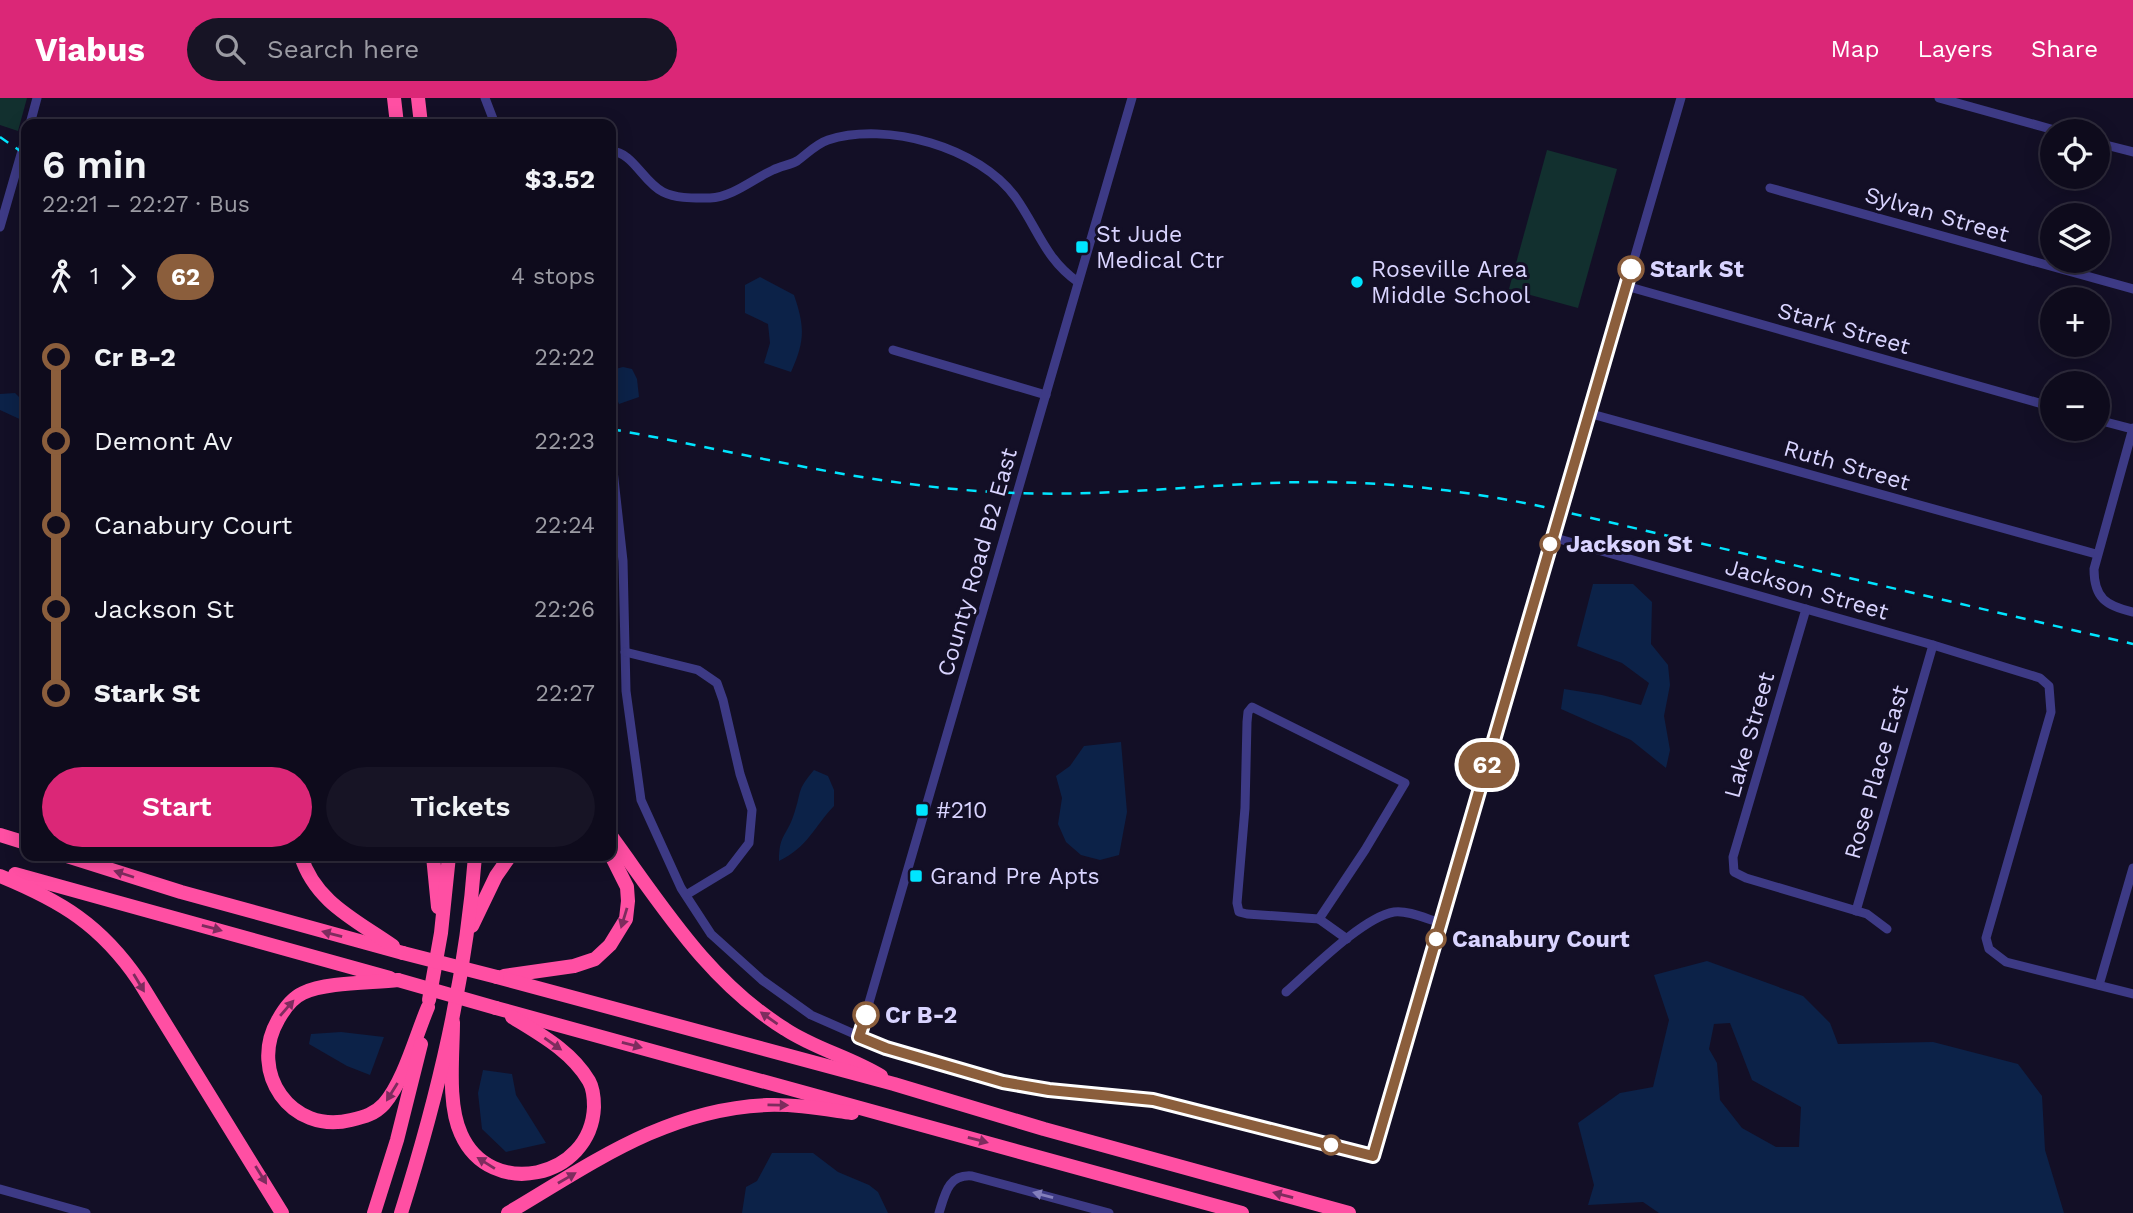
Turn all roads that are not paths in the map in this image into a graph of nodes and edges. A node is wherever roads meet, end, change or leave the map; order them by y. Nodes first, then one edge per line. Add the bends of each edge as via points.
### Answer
1 (37, 98) edge
2 (394, 98) edge
3 (418, 98) edge
4 (485, 98) edge
5 (1132, 98) edge
6 (1681, 98) edge
7 (1939, 98) edge
8 (31, 119) edge
9 (396, 119) edge
10 (420, 119) edge
11 (493, 119) edge
12 (2040, 126) edge
13 (2110, 146) edge
14 (616, 152) edge
15 (2133, 152) edge
16 (21, 154) edge
17 (1770, 188) dead end
18 (0, 227) edge
19 (1078, 282) junction
20 (1626, 286) junction
21 (2133, 289) edge
22 (892, 350) dead end
23 (1046, 395) junction
24 (2040, 403) edge
25 (1588, 413) junction
26 (2110, 423) edge
27 (2133, 429) edge
28 (616, 497) edge
29 (1552, 537) junction
30 (2096, 554) junction
31 (1806, 609) junction
32 (2133, 612) edge
33 (1933, 645) junction
34 (625, 652) junction
35 (0, 835) edge
36 (21, 841) edge
37 (616, 843) edge
38 (83, 861) edge
39 (302, 861) edge
40 (434, 861) edge
41 (448, 861) edge
42 (475, 861) edge
43 (506, 861) edge
44 (614, 861) edge
45 (2133, 869) edge
46 (0, 870) edge
47 (0, 876) edge
48 (686, 895) junction
49 (1856, 911) junction
50 (1319, 919) junction
51 (1441, 923) junction
52 (441, 929) junction
53 (1887, 929) dead end
54 (467, 937) junction
55 (1347, 939) junction
56 (400, 951) junction
57 (500, 977) junction
58 (395, 980) junction
59 (2099, 985) junction
60 (1286, 992) dead end
61 (2133, 994) edge
62 (428, 1007) junction
63 (496, 1008) junction
64 (453, 1022) junction
65 (859, 1037) junction
66 (894, 1084) junction
67 (912, 1122) junction
68 (0, 1189) edge
69 (939, 1212) edge
70 (86, 1213) edge
71 (282, 1213) edge
72 (374, 1213) edge
73 (401, 1213) edge
74 (508, 1213) edge
75 (1109, 1213) edge
76 (1242, 1213) edge
77 (1349, 1213) edge

1 - 8 street
2 - 9 highway
3 - 10 highway
4 - 11 street
5 - 19 street, County Road B2 East
6 - 20 street
7 - 12 street
13 - 15 street
14 - 19 street via 666,193 715,198 794,163 836,138 872,135 924,140 964,156 1002,183 1016,197 1052,260
16 - 18 street
17 - 21 street, Sylvan Street
19 - 23 street, County Road B2 East
20 - 24 street, Stark Street
20 - 25 street
22 - 23 street
23 - 65 street, County Road B2 East
25 - 29 street
25 - 30 street, Ruth Street
26 - 27 street
27 - 30 street
28 - 34 street
29 - 31 street, Jackson Street
29 - 51 street
30 - 32 street via 2094,579 2100,596 2116,608
31 - 33 street, Jackson Street
31 - 49 street, Lake Street via 1733,857 1734,872
33 - 49 street, Rose Place East
33 - 59 street, Jackson Street via 2040,678 2049,686 2051,712 1986,938 1989,948 2006,962
34 - 48 street via 641,800
34 - 48 street via 698,670 717,684 752,810 749,843 729,869
35 - 36 highway
66 -> 37 highway via 862,1064 787,1031 728,986 697,953
56 -> 38 highway
39 - 56 highway via 306,875 321,894
40 - 52 highway
41 - 52 highway
42 - 54 highway
43 - 54 highway
44 -> 57 highway via 627,887 628,901 626,919 610,945 595,959 574,967
45 - 59 street
46 -> 58 highway
47 -> 71 highway via 59,902 113,946
48 - 65 street via 711,934 762,980 811,1015
49 - 53 street
50 - 50 street via 1405,783 1252,707 1247,722 1237,903 1247,915
50 - 55 street
51 - 55 street via 1395,912 1380,916
51 - 65 street via 1373,1156 1153,1100 1003,1082
52 - 62 highway
54 - 64 highway
55 - 60 street
56 - 57 highway, bridge
57 - 66 highway
62 -> 58 highway via 393,1091 371,1114 334,1123 318,1121 282,1099 267,1055 270,1036 285,1007 320,987
58 - 63 highway, bridge
59 - 61 street
62 - 72 highway via 409,1096
63 -> 64 highway via 554,1043 591,1084 590,1132 580,1150 540,1171 509,1174 471,1153 456,1115
63 -> 67 highway
64 - 73 highway
77 -> 66 highway
74 -> 67 highway via 644,1134 715,1111 795,1106
67 -> 76 highway
68 - 70 street
75 -> 69 street via 962,1175 947,1187

